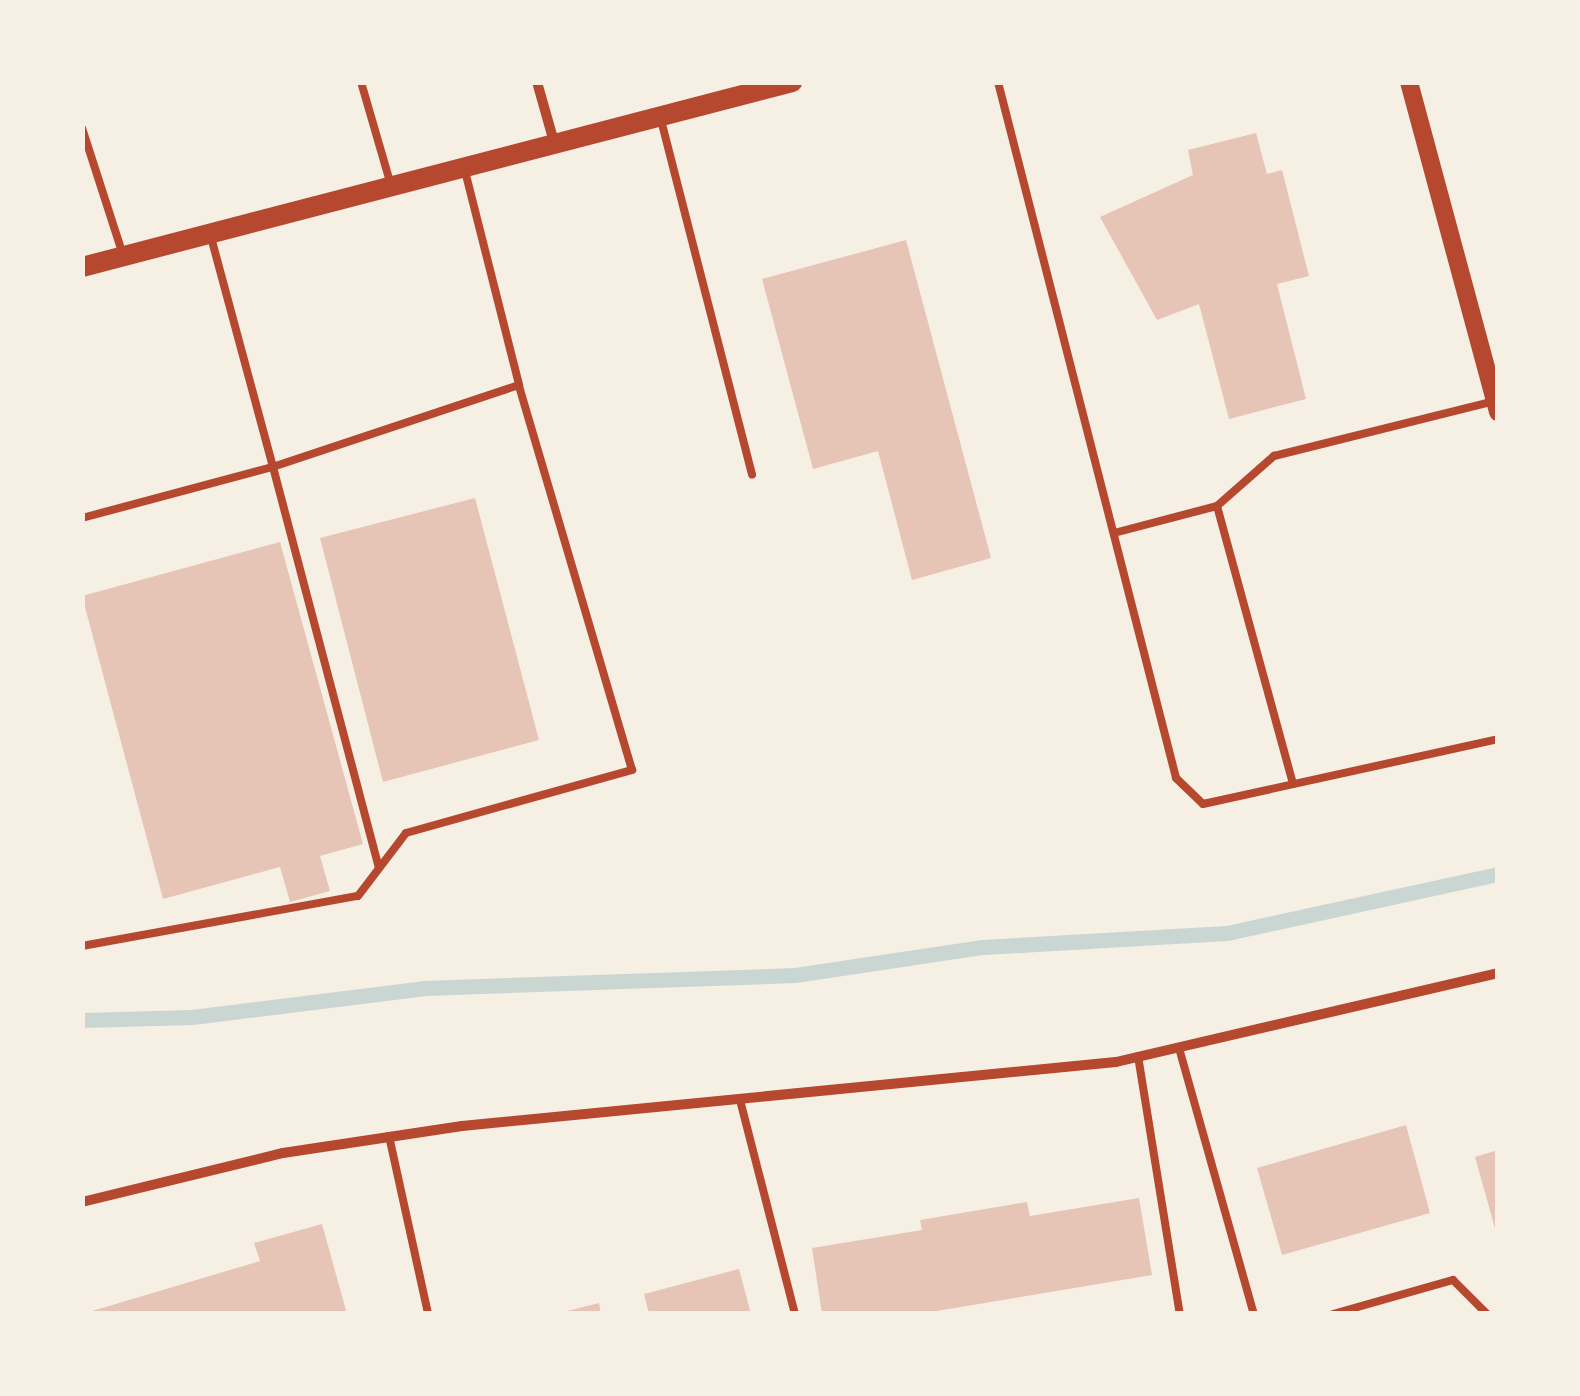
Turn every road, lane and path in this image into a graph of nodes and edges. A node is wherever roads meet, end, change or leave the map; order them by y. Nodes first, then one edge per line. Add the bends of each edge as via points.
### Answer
1 (361, 82) edge
2 (537, 82) edge
3 (792, 82) edge
4 (998, 82) edge
5 (1409, 82) edge
6 (660, 116) junction
7 (82, 128) edge
8 (554, 142) junction
9 (464, 166) junction
10 (391, 185) junction
11 (210, 233) junction
12 (123, 256) junction
13 (82, 266) edge
14 (520, 385) junction
15 (1496, 406) edge
16 (273, 467) junction
17 (752, 474) dead end
18 (1217, 506) junction
19 (82, 518) edge
20 (1114, 533) junction
21 (1498, 739) edge
22 (1293, 784) junction
23 (379, 868) junction
24 (82, 932) edge
25 (84, 946) edge
26 (1498, 972) edge
27 (1179, 1048) junction
28 (1138, 1056) junction
29 (740, 1100) junction
30 (389, 1136) junction
31 (82, 1202) edge
32 (1485, 1313) edge
33 (428, 1314) edge
34 (795, 1314) edge
35 (1180, 1314) edge
36 (1254, 1314) edge
37 (1334, 1314) edge

1 - 10 lane
2 - 8 street
3 - 6 main road
4 - 20 lane
5 - 15 street
6 - 8 main road
6 - 17 lane
7 - 12 lane
8 - 9 main road
9 - 10 main road
9 - 14 lane
10 - 11 main road
11 - 12 main road
11 - 16 lane
12 - 13 main road
14 - 16 lane
14 - 23 lane via 632,770 406,832
15 - 18 lane via 1274,456
16 - 19 lane
16 - 23 lane
18 - 20 lane
18 - 22 lane
20 - 22 lane via 1176,778 1202,804
21 - 22 lane
23 - 25 lane via 358,896
24 - 25 lane
26 - 27 street
27 - 28 street
27 - 36 lane
28 - 29 street
28 - 35 lane
29 - 30 street
29 - 34 lane
30 - 31 street via 283,1153
30 - 33 lane
32 - 37 lane via 1453,1280

